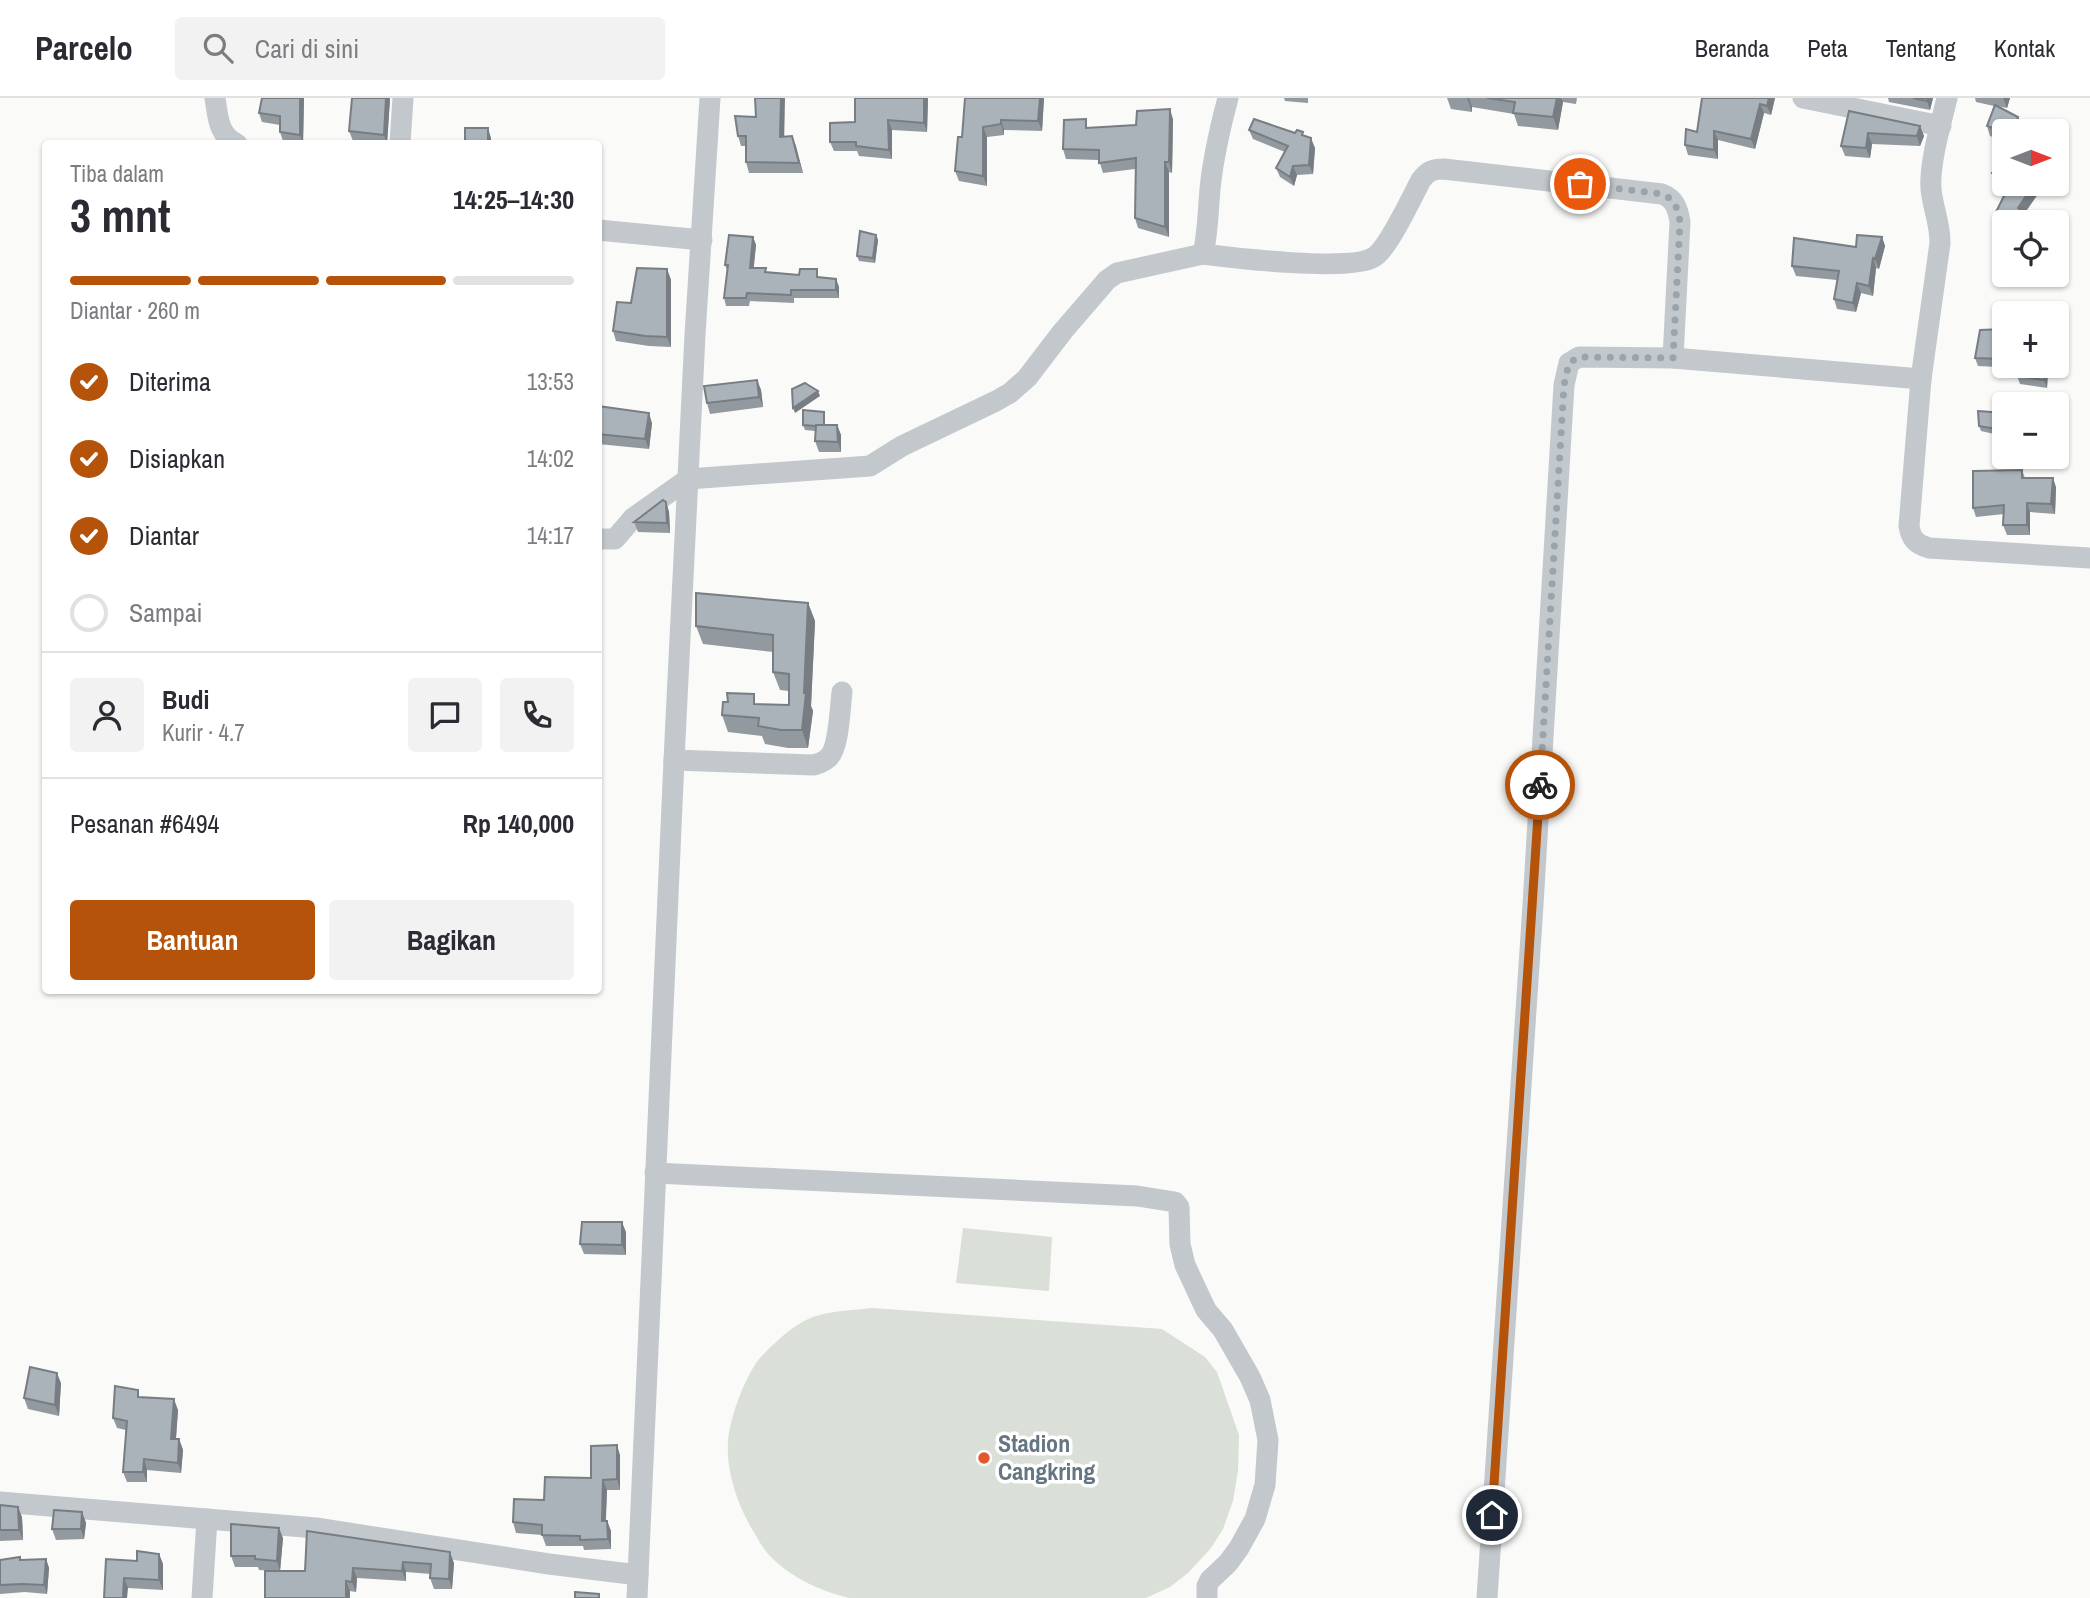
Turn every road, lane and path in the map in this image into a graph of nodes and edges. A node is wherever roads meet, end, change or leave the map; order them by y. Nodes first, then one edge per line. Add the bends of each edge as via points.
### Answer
1 (215, 98) edge
2 (403, 98) edge
3 (710, 98) edge
4 (1228, 98) edge
5 (1803, 98) edge
6 (1947, 98) edge
7 (1941, 126) junction
8 (231, 140) edge
9 (400, 140) edge
10 (602, 230) edge
11 (702, 240) junction
12 (1203, 254) junction
13 (1673, 358) junction
14 (1921, 379) junction
15 (688, 479) junction
16 (602, 539) edge
17 (2090, 558) edge
18 (842, 692) dead end
19 (674, 760) junction
20 (655, 1173) junction
21 (0, 1502) edge
22 (207, 1519) junction
23 (638, 1575) junction
24 (202, 1598) edge
25 (637, 1598) edge
26 (1207, 1598) edge
27 (1487, 1598) edge

1 - 8 street via 218,122
2 - 9 street
3 - 11 street
4 - 12 street via 1210,188
5 - 7 street
6 - 7 street
7 - 14 street via 1931,188 1940,243
10 - 11 street
11 - 15 street
12 - 13 street via 1310,263 1373,258 1421,180 1434,169 1662,194 1678,209 1680,222
12 - 15 street via 1116,273 1010,393 870,466
13 - 14 street
13 - 27 street via 1579,357 1569,363 1564,385
14 - 17 street via 1909,526 1917,543 1940,549
15 - 16 street via 633,518 615,539
15 - 19 street
18 - 19 street via 834,747 824,761 814,765
19 - 20 street
20 - 23 street
20 - 26 street via 1137,1196 1175,1202 1185,1265 1206,1310 1250,1377 1268,1440 1265,1485 1255,1520 1228,1563 1210,1580
21 - 22 street
22 - 23 street via 317,1528
22 - 24 street
23 - 25 street

